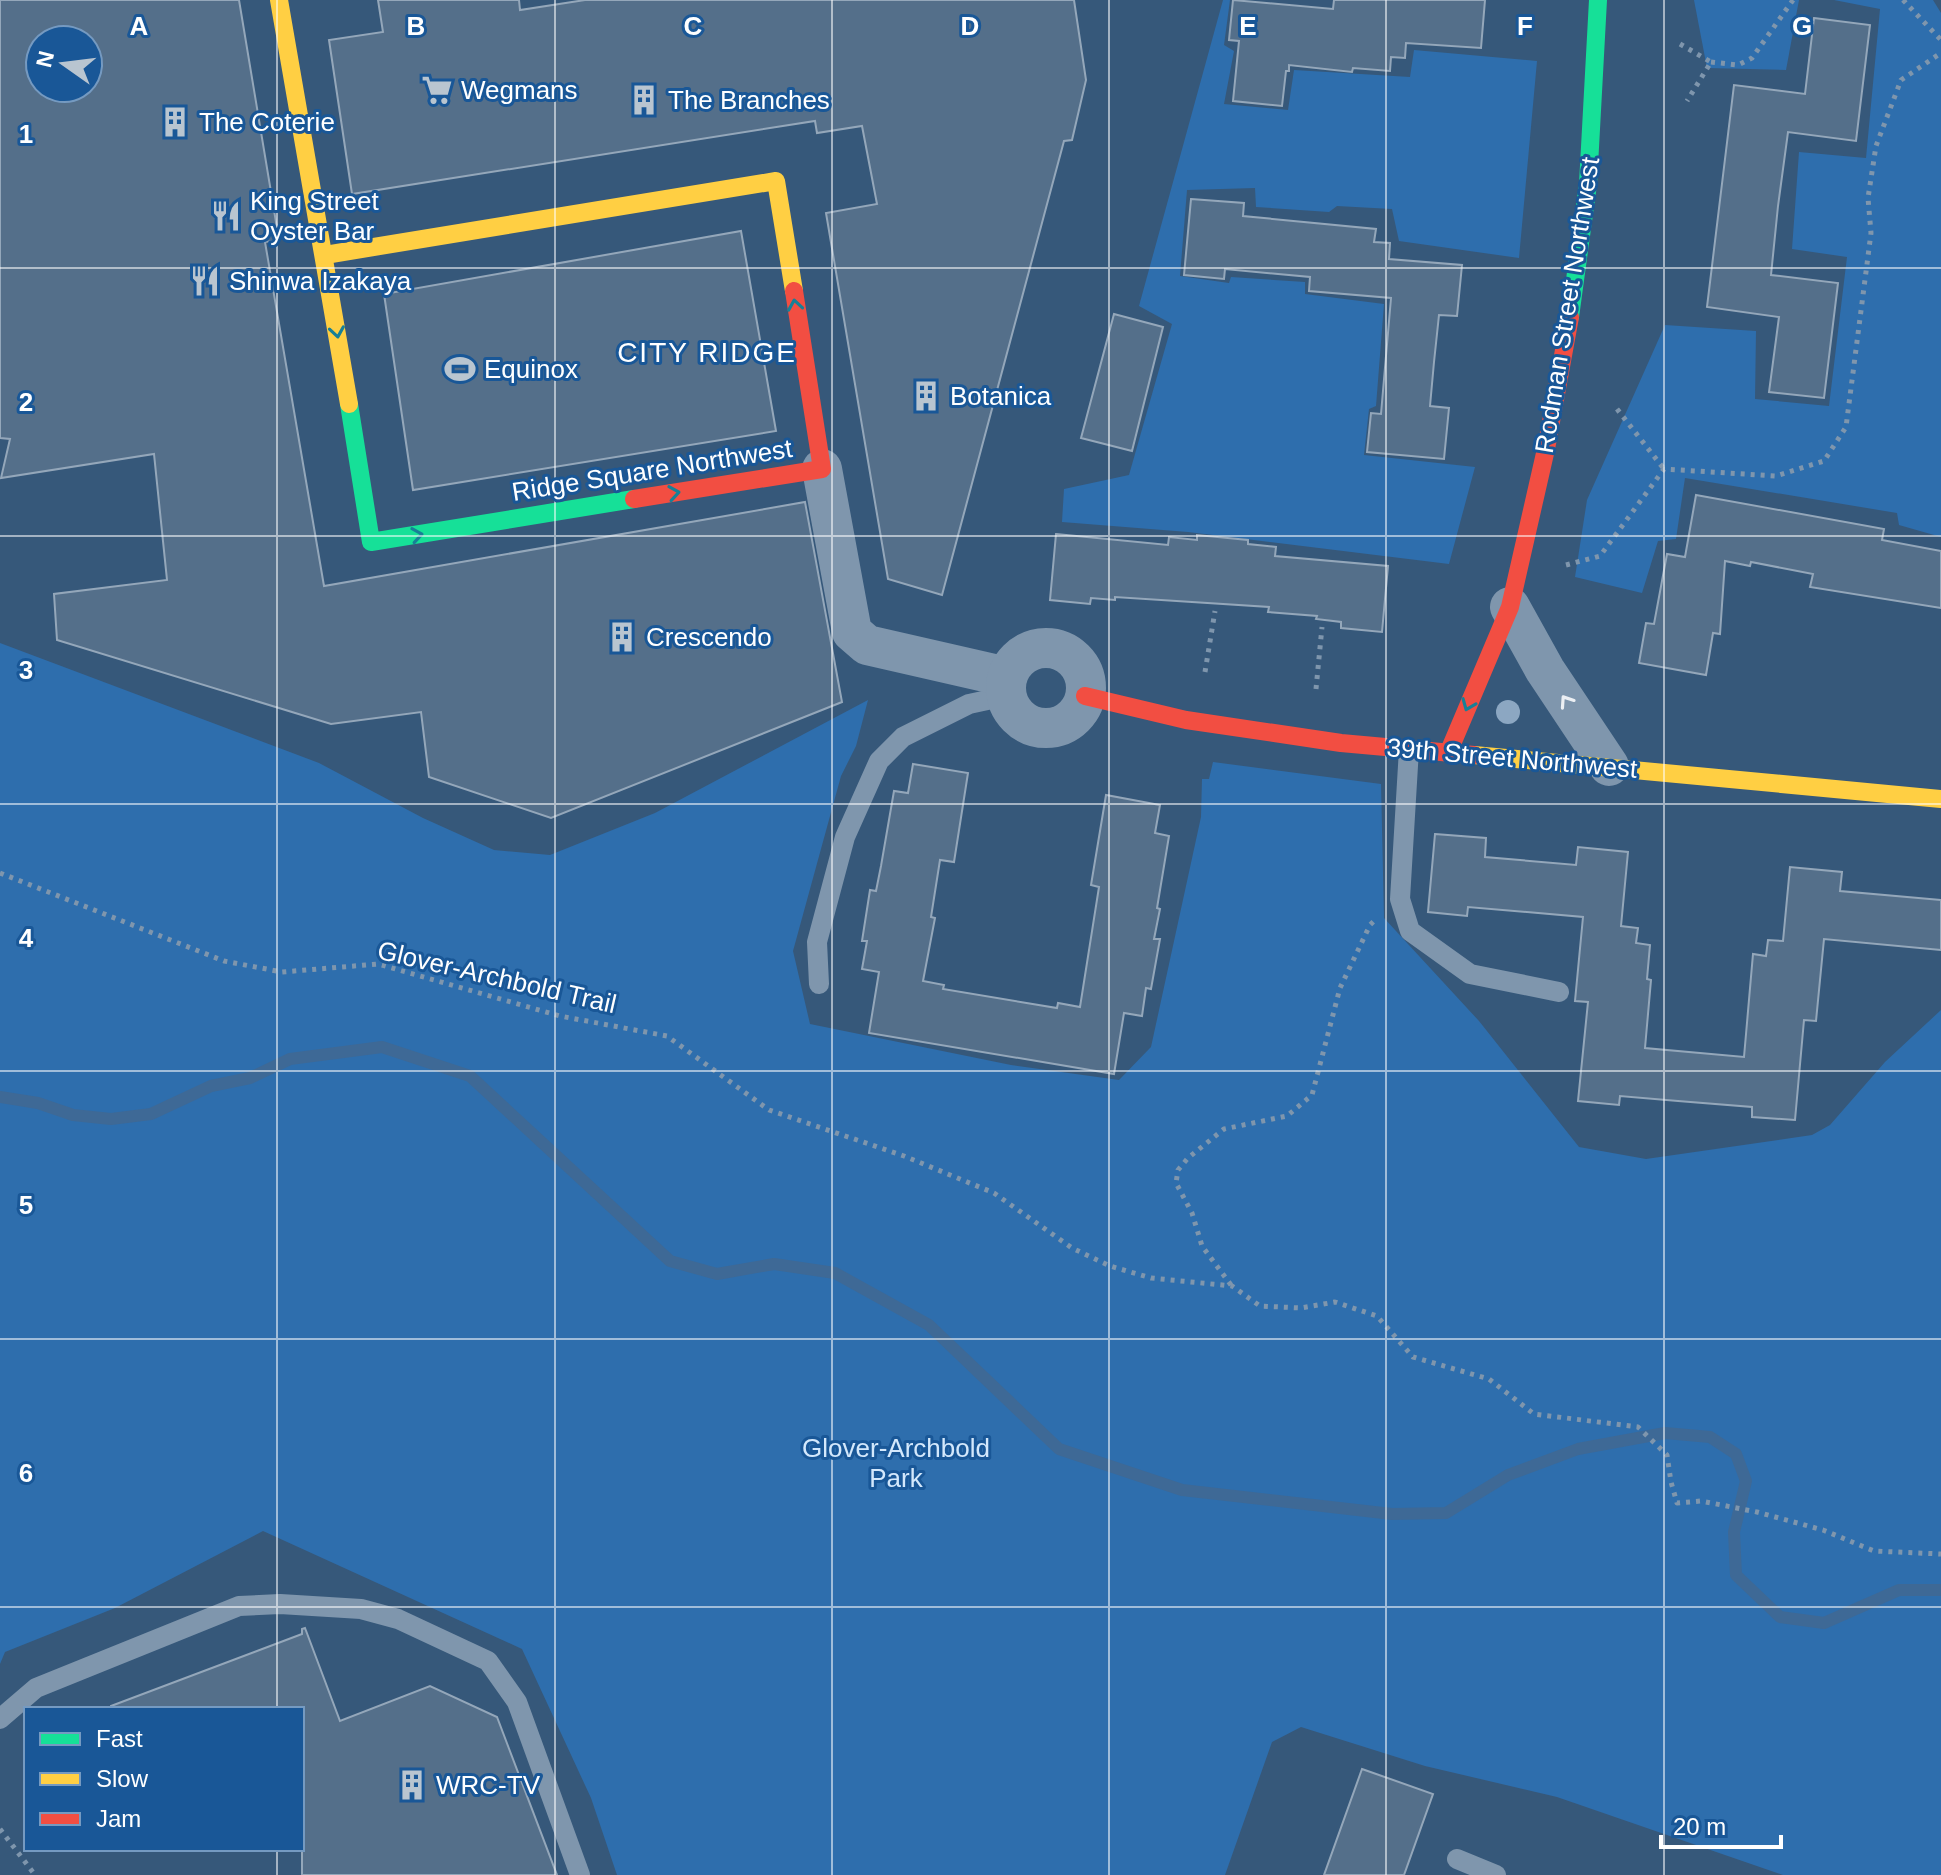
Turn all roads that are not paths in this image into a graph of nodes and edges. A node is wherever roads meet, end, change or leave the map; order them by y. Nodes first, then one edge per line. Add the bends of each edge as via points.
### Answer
1 (279, 0) edge
2 (1598, 0) edge
3 (325, 255) junction
4 (822, 469) junction
5 (1510, 607) junction
6 (1006, 687) junction
7 (1085, 696) junction
8 (1409, 749) junction
9 (1449, 751) junction
10 (1609, 766) junction
11 (1941, 799) edge
12 (819, 984) dead end
13 (1559, 992) dead end
14 (0, 1719) edge
15 (1457, 1859) dead end
16 (580, 1875) edge
17 (1496, 1875) edge

1 - 3 street, Ridge Square Northwest
2 - 5 street, Rodman Street Northwest via 1591,150 1576,283
3 -> 4 street, Ridge Square Northwest via 371,542
4 -> 3 street, Ridge Square Northwest via 776,181
4 - 6 street via 852,632 867,645
5 -> 9 street, Rodman Street Northwest
10 -> 5 street
6 - 7 street via 1020,720 1046,729 1071,720
6 - 7 street via 1011,667 1026,653 1058,649 1083,672
6 - 12 lane via 903,737 879,761 845,837 817,942
7 - 8 street, 39th Street Northwest via 1186,720
8 - 9 street, 39th Street Northwest
8 - 13 lane via 1400,899 1410,931 1470,974
9 - 10 street, 39th Street Northwest
10 - 11 street, 39th Street Northwest
14 - 16 lane via 36,1688 239,1606 361,1609 398,1619 488,1661 517,1702
15 - 17 lane

